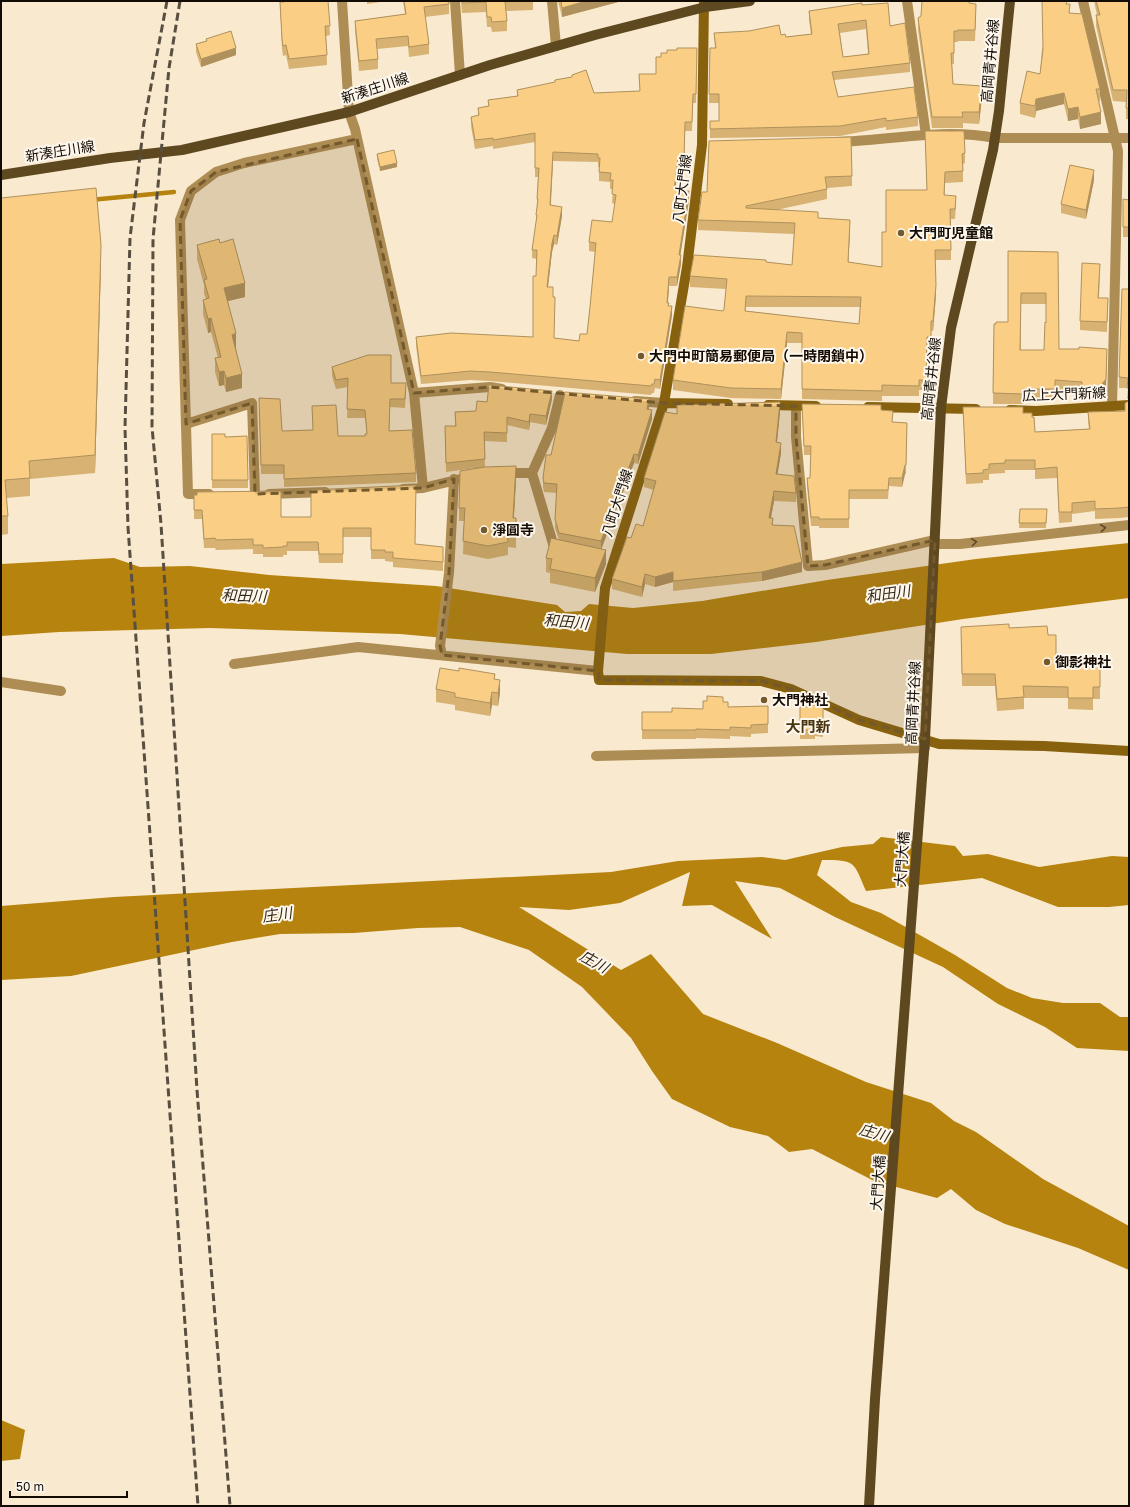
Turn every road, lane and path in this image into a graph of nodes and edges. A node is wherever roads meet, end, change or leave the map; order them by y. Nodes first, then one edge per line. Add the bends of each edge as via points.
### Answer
1 (342, 1) edge
2 (455, 1) edge
3 (552, 1) edge
4 (750, 1) edge
5 (907, 1) edge
6 (1010, 1) edge
7 (1083, 1) edge
8 (704, 4) edge
9 (556, 46) junction
10 (460, 75) junction
11 (349, 112) junction
12 (926, 135) junction
13 (995, 138) junction
14 (1116, 138) junction
15 (1129, 138) edge
16 (357, 139) junction
17 (825, 142) edge
18 (1, 175) edge
19 (513, 390) edge
20 (414, 393) junction
21 (560, 395) dead end
22 (627, 400) edge
23 (664, 403) junction
24 (742, 405) edge
25 (757, 405) edge
26 (1129, 405) edge
27 (796, 406) junction
28 (830, 406) edge
29 (860, 407) edge
30 (1112, 407) junction
31 (941, 408) junction
32 (983, 409) edge
33 (998, 410) edge
34 (186, 424) junction
35 (532, 473) junction
36 (454, 479) junction
37 (423, 488) junction
38 (391, 489) edge
39 (335, 492) edge
40 (218, 494) edge
41 (1129, 525) edge
42 (935, 544) junction
43 (569, 550) edge
44 (441, 651) junction
45 (234, 664) dead end
46 (598, 671) junction
47 (1, 682) edge
48 (61, 691) dead end
49 (925, 744) junction
50 (1129, 751) edge
51 (596, 756) dead end
52 (923, 766) joint
53 (869, 1506) edge

1 - 11 street
2 - 10 street
3 - 9 street
4 - 8 main road, 新湊庄川線
5 - 12 street
6 - 13 main road, 高岡青井谷線
7 - 14 street via 1111,128
8 - 9 main road, 新湊庄川線
8 - 23 main road, 八町大門線 via 706,145
9 - 10 main road, 新湊庄川線
10 - 11 main road, 新湊庄川線
11 - 16 street
11 - 18 main road, 新湊庄川線 via 182,150
12 - 13 street via 978,135
12 - 17 street
13 - 14 street
13 - 31 main road, 高岡青井谷線 via 951,328
14 - 15 street
14 - 30 street via 1118,151
16 - 20 street
16 - 34 street via 244,163 216,172 191,191 180,220
19 - 20 street via 490,387
20 - 37 street
21 - 35 street via 552,428
22 - 23 street
23 - 24 main road
23 - 46 main road, 八町大門線 via 610,558
25 - 27 main road
26 - 30 main road, 広上大門新線
27 - 28 main road
27 - 42 street via 796,437 808,566
29 - 31 main road
30 - 33 main road, 広上大門新線
31 - 32 main road
31 - 42 main road, 高岡青井谷線
34 - 39 street via 252,403 251,494
34 - 40 street via 188,494
35 - 36 street via 487,474
35 - 43 street via 554,547
36 - 37 street
36 - 44 street via 449,573
37 - 38 street
42 -> 41 street via 960,544
42 - 49 main road, 高岡青井谷線
44 - 45 street via 358,646
44 - 46 street
46 - 49 main road via 599,680 761,681 791,690 859,720
47 - 48 street
49 - 50 main road via 1051,746
49 - 51 street
49 - 52 main road, 高岡青井谷線
52 - 53 main road, 大門大橋

